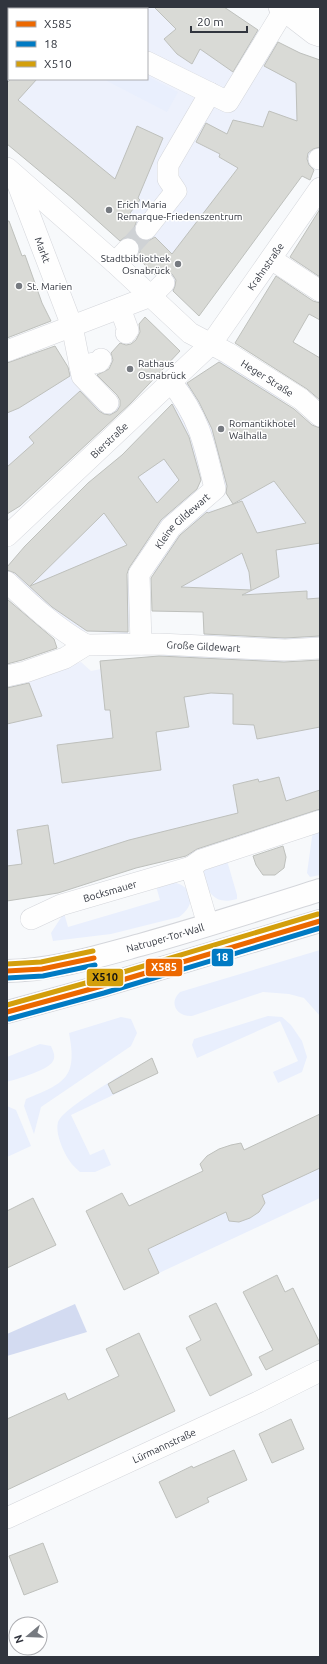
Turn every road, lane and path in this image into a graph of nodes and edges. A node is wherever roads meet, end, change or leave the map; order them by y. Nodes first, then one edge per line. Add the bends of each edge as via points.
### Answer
1 (282, 9) edge
2 (320, 17) edge
3 (320, 36) edge
4 (148, 62) edge
5 (210, 93) junction
6 (10, 171) edge
7 (320, 188) edge
8 (146, 229) tunnel mouth
9 (271, 259) junction
10 (157, 289) junction
11 (320, 291) edge
12 (120, 308) junction
13 (72, 326) junction
14 (126, 333) dead end
15 (210, 344) junction
16 (7, 351) edge
17 (101, 359) dead end
18 (80, 366) junction
19 (171, 382) junction
20 (118, 413) junction
21 (320, 416) edge
22 (7, 536) edge
23 (7, 582) edge
24 (141, 644) junction
25 (86, 645) junction
26 (320, 648) edge
27 (7, 676) edge
28 (320, 821) edge
29 (191, 867) junction
30 (320, 890) edge
31 (32, 919) dead end
32 (320, 921) edge
33 (208, 925) junction
34 (7, 972) edge
35 (7, 1012) edge
36 (320, 1371) edge
37 (7, 1518) edge

1 - 2 street
1 - 3 street
1 - 5 street via 228,102
4 - 5 street
5 - 8 street via 168,165 168,179 176,191
6 - 10 street, Markt via 122,256
6 - 13 street, Markt
7 - 9 street, Krahnstraße
9 - 11 street
9 - 15 street, Krahnstraße
10 - 12 street
10 - 15 street, Markt via 190,333
12 - 13 street
12 - 14 street via 128,330
13 - 16 street
13 - 18 street, Markt
15 - 19 street, Bierstraße
15 - 21 street, Heger Straße via 301,399
17 - 18 street via 99,362
18 - 20 street, Markt via 82,376
19 - 20 street, Bierstraße
19 - 24 street, Kleine Gildewart via 197,421 214,489 171,527 140,574
20 - 22 street, Bierstraße
23 - 25 street via 34,608 67,634
24 - 25 street, Große Gildewart
24 - 26 street, Große Gildewart via 285,650
25 - 27 street via 65,658
28 - 29 street, Bocksmauer via 201,860
29 - 31 street, Bocksmauer via 61,905
29 - 33 street
30 - 33 main road, Natruper-Tor-Wall
32 - 35 main road
33 - 34 main road, Natruper-Tor-Wall via 76,962 42,969
36 - 37 street, Lürmannstraße

